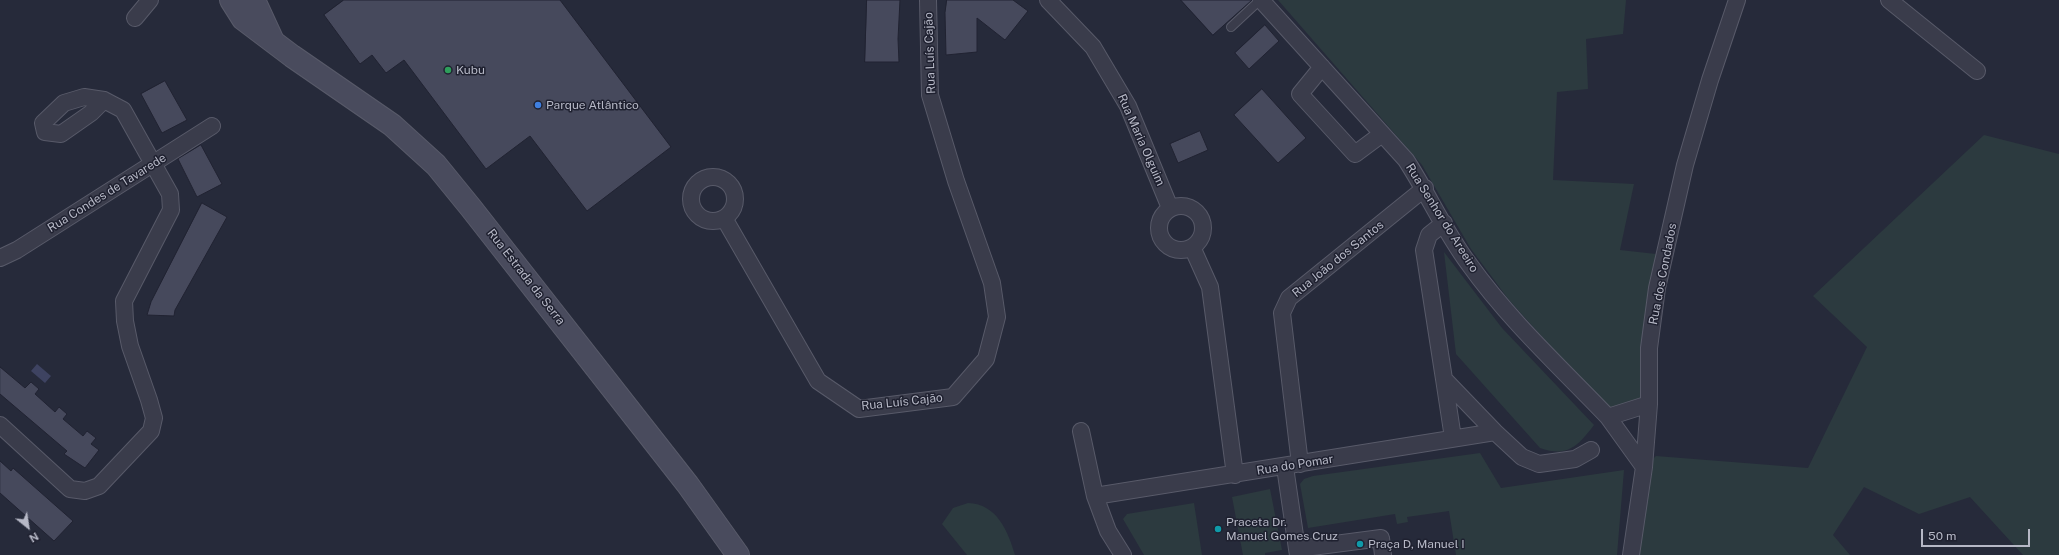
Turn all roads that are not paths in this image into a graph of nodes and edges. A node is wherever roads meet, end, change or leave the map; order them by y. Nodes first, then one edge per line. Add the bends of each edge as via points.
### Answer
1 (150, 0) edge
2 (231, 0) edge
3 (254, 0) edge
4 (928, 0) edge
5 (1048, 0) edge
6 (1261, 0) edge
7 (1737, 0) edge
8 (1899, 3) edge
9 (135, 18) dead end
10 (1231, 27) dead end
11 (273, 40) junction
12 (1322, 67) junction
13 (1977, 71) dead end
14 (104, 100) dead end
15 (212, 126) dead end
16 (1382, 134) junction
17 (154, 164) junction
18 (1425, 188) junction
19 (1170, 208) junction
20 (724, 218) dead end
21 (1444, 223) junction
22 (1192, 248) junction
23 (0, 258) edge
24 (1444, 379) junction
25 (1649, 404) junction
26 (1608, 418) junction
27 (0, 425) edge
28 (1081, 431) dead end
29 (1495, 432) junction
30 (1453, 438) junction
31 (1591, 450) dead end
32 (1292, 466) junction
33 (1644, 467) junction
34 (1235, 474) junction
35 (1095, 496) junction
36 (1297, 552) edge
37 (738, 555) edge
38 (1123, 555) edge
39 (1383, 555) edge
40 (1631, 555) edge

1 - 9 street
2 - 11 street, Rua Estrada da Serra via 243,19
3 - 11 street, Rua Estrada da Serra
4 - 20 street, Rua Luís Cajão via 930,94 956,181 992,283 998,317 986,359 952,397 859,409 818,381
5 - 19 street, Rua Maria Olguim via 1093,47 1128,106
6 - 10 lane
6 - 12 street, Rua Senhor do Areeiro
7 - 25 street, Rua dos Condados via 1685,165 1657,288 1650,348
8 - 13 street
11 - 37 street, Rua Estrada da Serra via 392,125 436,166 688,485
12 - 16 street, Rua Senhor do Areeiro
12 - 16 street via 1300,94 1329,127 1356,154
14 - 17 street via 123,110
15 - 17 street, Rua Condes de Tavarede
16 - 18 street, Rua Senhor do Areeiro via 1406,160
17 - 23 street, Rua Condes de Tavarede via 17,250
17 - 27 street via 170,194 171,210 124,301 130,346 154,418 151,431 99,486 85,491 70,489
18 - 21 street, Rua Senhor do Areeiro
18 - 32 street, Rua João dos Santos via 1289,298 1282,312
19 - 22 street via 1159,222 1161,238 1175,249
19 - 22 street via 1188,206 1201,217 1202,234
21 - 24 street via 1429,235 1424,250
21 - 26 street, Rua Senhor do Areeiro via 1492,296
22 - 34 street via 1210,287
24 - 29 street
24 - 30 street
25 - 26 street
25 - 33 street, Rua dos Condados
26 - 33 street, Rua Senhor do Areeiro
28 - 35 street
29 - 30 street, Rua do Pomar
29 - 31 street via 1522,457 1539,464 1575,459
30 - 32 street, Rua do Pomar
32 - 34 street, Rua do Pomar
32 - 36 street, Rua João dos Santos
33 - 40 street, Rua dos Condados
34 - 35 street, Rua do Pomar
35 - 38 street via 1108,531
36 - 39 street via 1381,538

